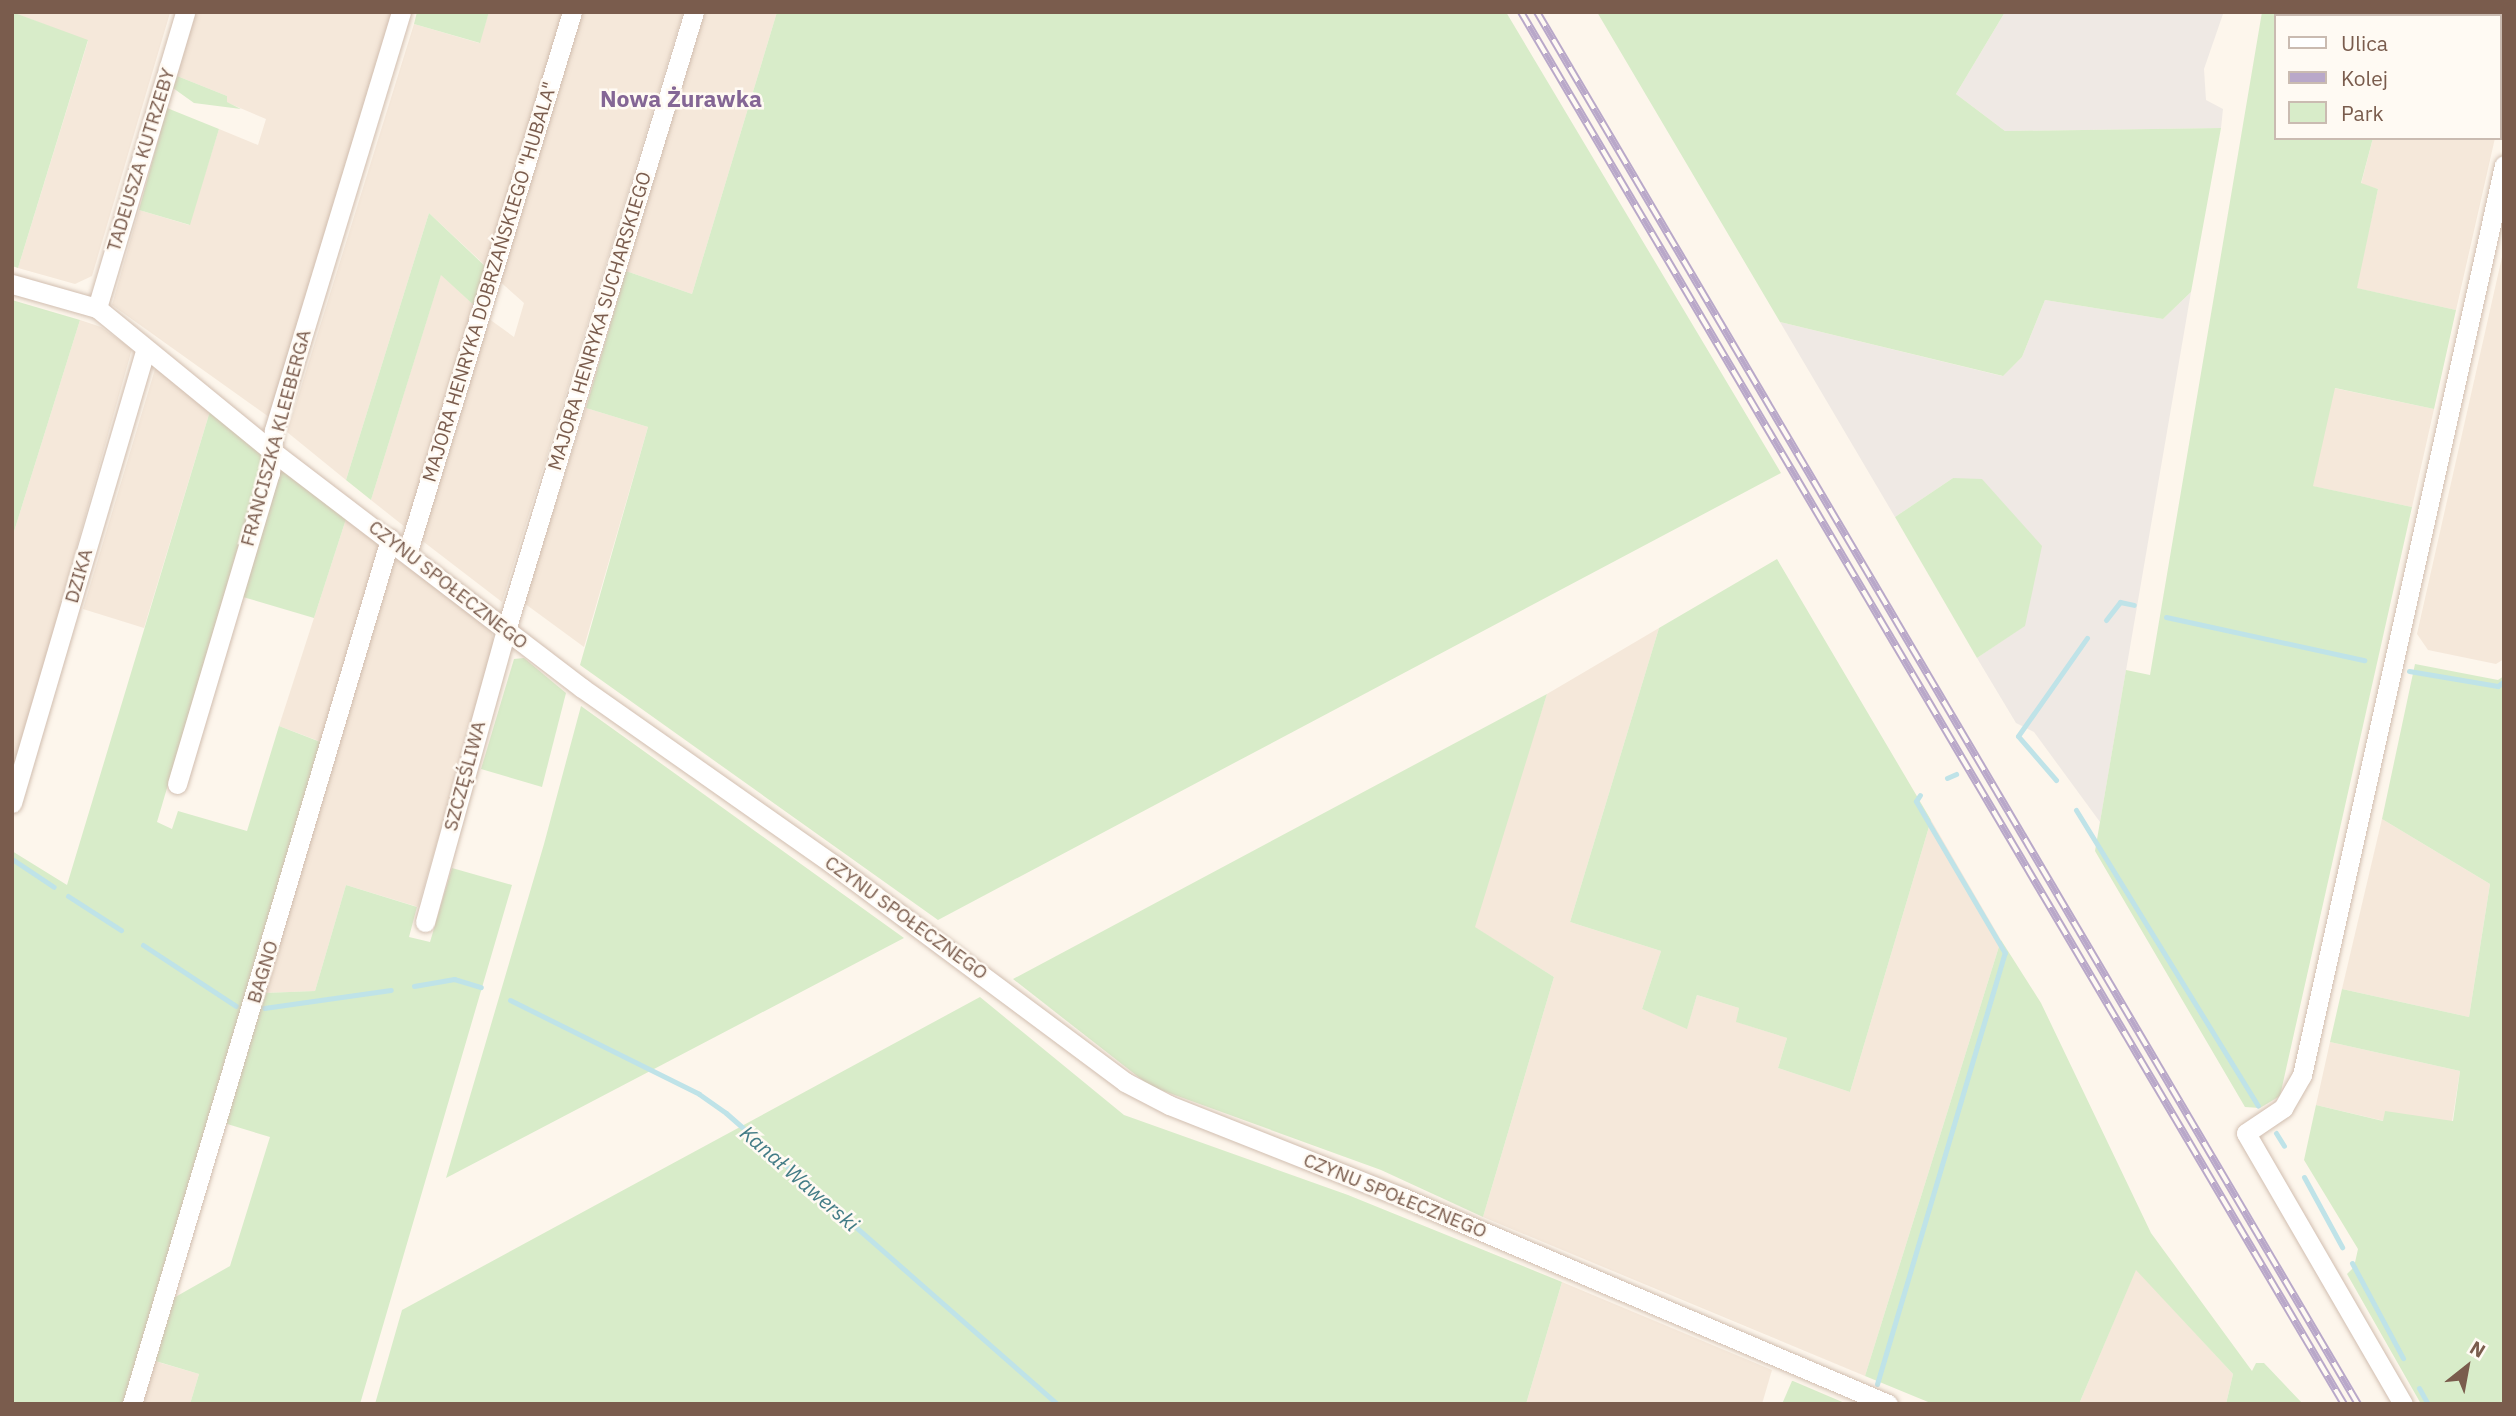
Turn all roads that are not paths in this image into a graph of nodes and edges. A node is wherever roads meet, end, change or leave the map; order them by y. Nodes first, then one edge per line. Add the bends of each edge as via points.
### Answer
1 (185, 12) edge
2 (401, 12) edge
3 (572, 12) edge
4 (694, 12) edge
5 (2504, 165) edge
6 (12, 284) edge
7 (97, 308) junction
8 (146, 349) junction
9 (272, 452) junction
10 (390, 539) junction
11 (408, 551) junction
12 (506, 630) junction
13 (177, 784) dead end
14 (12, 803) edge
15 (425, 922) dead end
16 (132, 1404) edge
17 (1888, 1404) edge
18 (2403, 1404) edge

1 - 7 street, TADEUSZA KUTRZEBY
2 - 9 street, FRANCISZKA KLEEBERGA via 274,430
3 - 11 street, MAJORA HENRYKA DOBRZAŃSKIEGO "HUBALA"
4 - 12 street, MAJORA HENRYKA SUCHARSKIEGO
5 - 18 street via 2302,1074 2283,1108 2246,1133
6 - 7 street, CZYNU SPOŁECZNEGO
7 - 8 street, CZYNU SPOŁECZNEGO
8 - 9 street, CZYNU SPOŁECZNEGO
8 - 14 street, DZIKA
9 - 10 street, CZYNU SPOŁECZNEGO
9 - 13 street, FRANCISZKA KLEEBERGA
10 - 11 street, CZYNU SPOŁECZNEGO
10 - 16 street, BAGNO
11 - 12 street, CZYNU SPOŁECZNEGO
12 - 15 street, SZCZĘŚLIWA
12 - 17 street, CZYNU SPOŁECZNEGO via 1051,1023 1125,1082 1169,1105 1404,1198

